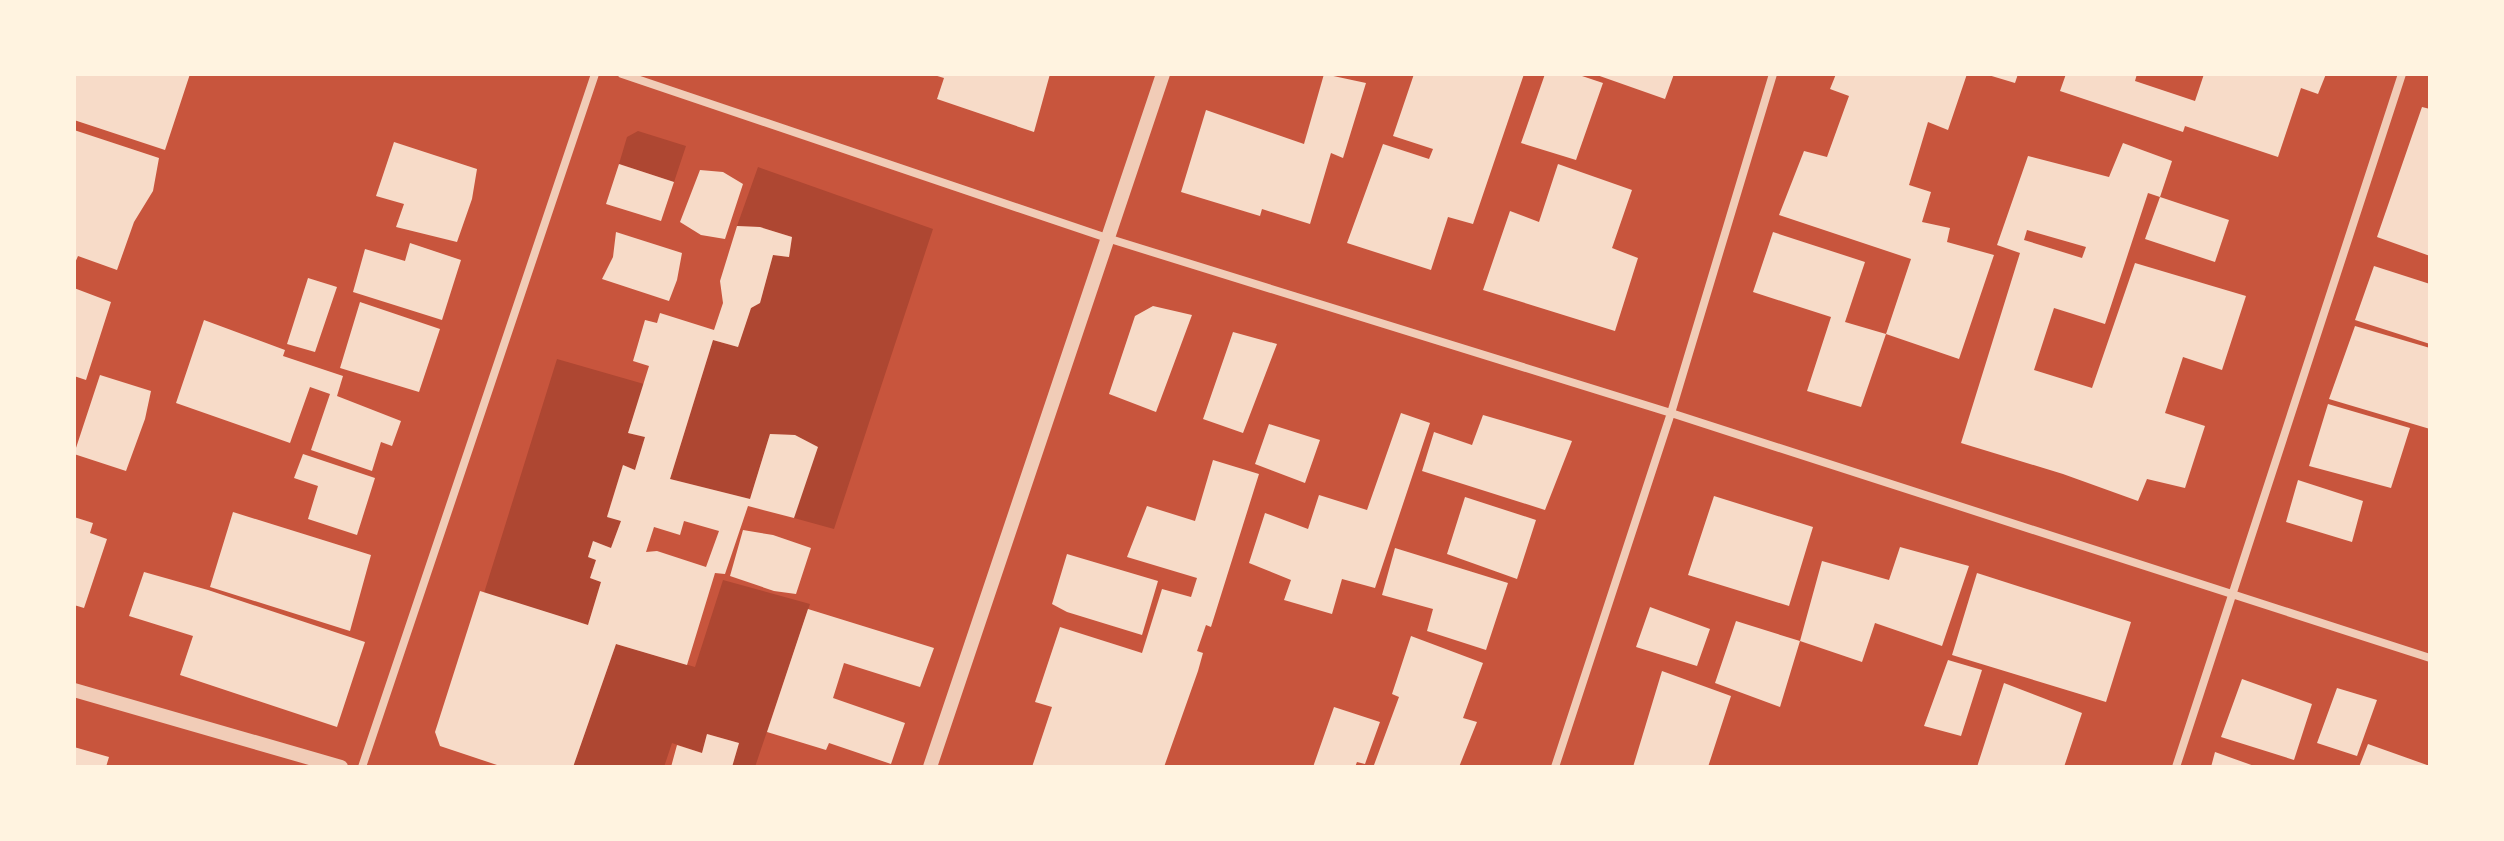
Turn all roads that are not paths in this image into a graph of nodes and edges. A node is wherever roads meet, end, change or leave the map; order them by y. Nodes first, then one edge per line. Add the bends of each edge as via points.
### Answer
1 (595, 74) edge
2 (622, 74) edge
3 (1163, 74) edge
4 (1773, 74) edge
5 (2402, 74) edge
6 (1107, 238) junction
7 (1671, 413) junction
8 (2231, 595) junction
9 (2430, 658) edge
10 (74, 690) edge
11 (341, 767) edge
12 (362, 767) edge
13 (930, 767) edge
14 (1555, 767) edge
15 (2176, 767) edge

1 - 12 street
2 - 6 street
3 - 6 street
4 - 7 street
5 - 8 street
6 - 7 street
6 - 13 street
7 - 8 street
7 - 14 street
8 - 9 street
8 - 15 street
10 - 11 street

